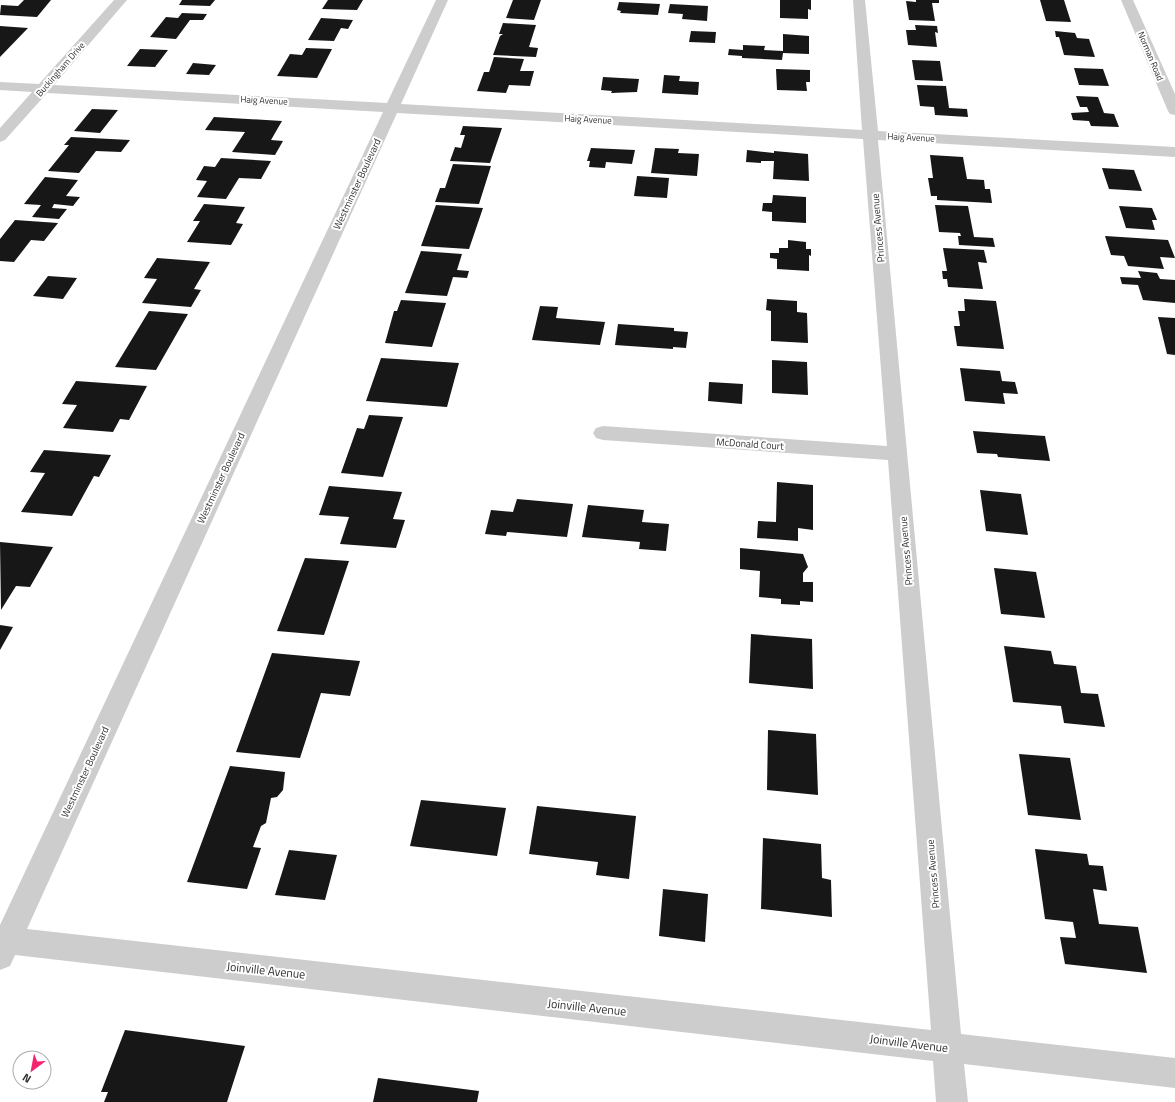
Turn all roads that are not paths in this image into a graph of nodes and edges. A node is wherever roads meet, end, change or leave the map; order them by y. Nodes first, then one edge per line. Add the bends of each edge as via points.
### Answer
1 (120, 0) edge
2 (442, 0) edge
3 (859, 0) edge
4 (1127, 0) edge
5 (0, 86) edge
6 (43, 88) junction
7 (392, 107) junction
8 (1175, 111) edge
9 (870, 135) junction
10 (0, 137) edge
11 (1175, 152) edge
12 (603, 433) dead end
13 (897, 454) junction
14 (2, 945) edge
15 (948, 1048) junction
16 (1175, 1073) edge
17 (952, 1102) edge

1 - 6 street, Buckingham Drive
2 - 7 street, Westminster Boulevard
3 - 9 street, Princess Avenue
4 - 8 street, Norman Road
5 - 6 street, Haig Avenue
6 - 7 street, Haig Avenue
6 - 10 street, Buckingham Drive
7 - 9 street, Haig Avenue
7 - 14 street, Westminster Boulevard
9 - 11 street, Haig Avenue
9 - 13 street, Princess Avenue
12 - 13 street, McDonald Court
13 - 15 street, Princess Avenue
14 - 15 street, Joinville Avenue
15 - 16 street, Joinville Avenue
15 - 17 street, Princess Avenue

